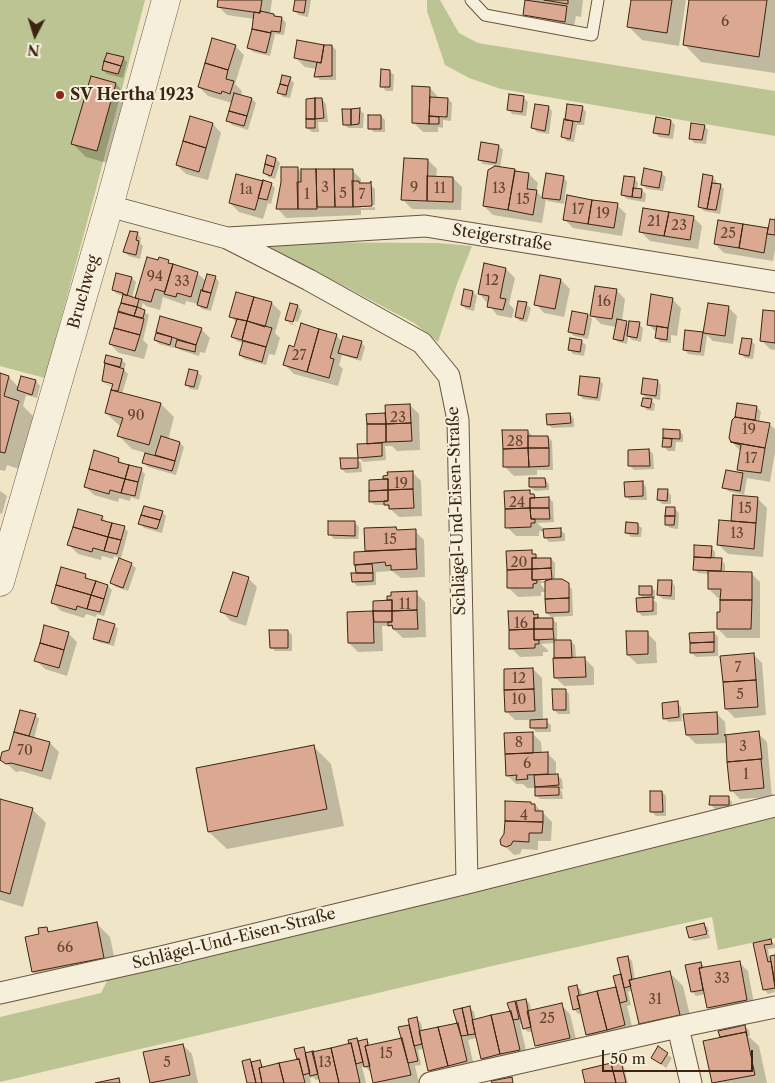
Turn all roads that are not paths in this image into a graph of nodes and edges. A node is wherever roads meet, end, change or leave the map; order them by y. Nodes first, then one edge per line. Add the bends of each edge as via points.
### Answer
1 (166, 0) edge
2 (471, 0) edge
3 (598, 0) edge
4 (109, 206) junction
5 (227, 238) junction
6 (775, 282) edge
7 (5, 546) edge
8 (0, 582) edge
9 (775, 806) edge
10 (467, 883) junction
11 (0, 993) edge
12 (775, 1007) edge
13 (678, 1027) junction
14 (430, 1083) edge
15 (691, 1083) edge

1 - 4 street, Bruchweg
2 - 3 lane via 485,15 592,35
4 - 5 street, Schlägel-Und-Eisen-Straße
4 - 7 street, Bruchweg
5 - 6 street, Steigerstraße via 425,226
5 - 10 street, Schlägel-Und-Eisen-Straße via 422,342 449,376 458,420
7 - 8 street, Bruchweg
9 - 10 street, Schlägel-Und-Eisen-Straße
10 - 11 street, Schlägel-Und-Eisen-Straße
12 - 13 street
13 - 14 street
13 - 15 street

